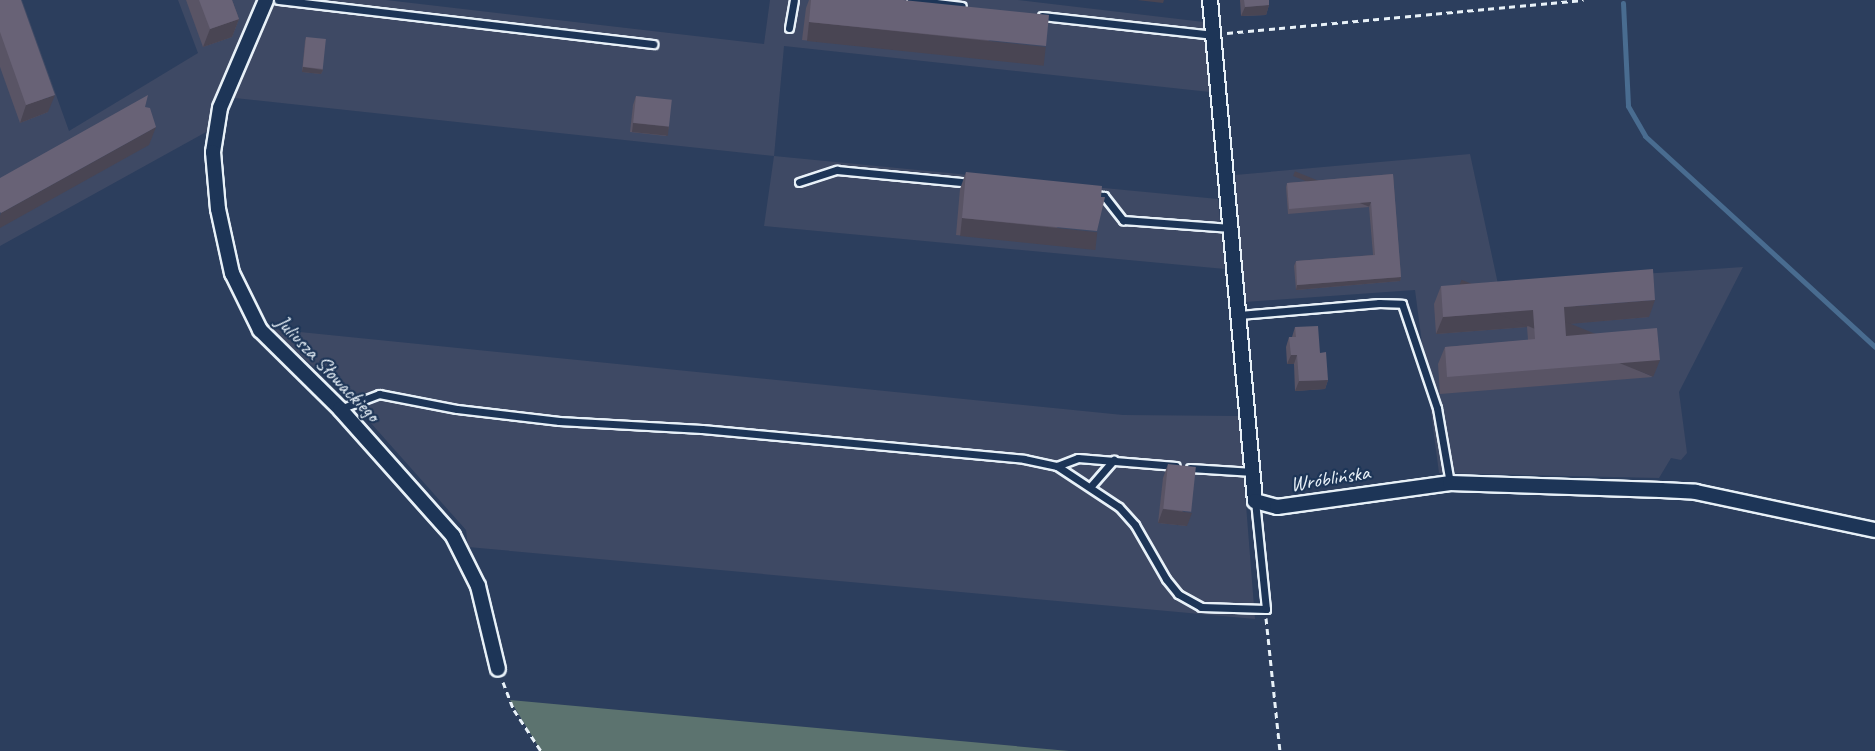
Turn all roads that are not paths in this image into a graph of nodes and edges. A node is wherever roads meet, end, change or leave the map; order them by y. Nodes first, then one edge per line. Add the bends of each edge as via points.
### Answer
1 (266, 0) edge
2 (278, 0) edge
3 (794, 0) edge
4 (911, 0) edge
5 (1210, 0) edge
6 (969, 7) edge
7 (1027, 15) edge
8 (789, 28) dead end
9 (1214, 35) junction
10 (653, 44) dead end
11 (800, 182) dead end
12 (976, 183) edge
13 (1081, 194) edge
14 (1232, 228) junction
15 (1239, 315) junction
16 (340, 409) junction
17 (1114, 460) junction
18 (1057, 466) junction
19 (1253, 472) junction
20 (1450, 483) junction
21 (1091, 486) junction
22 (1255, 501) junction
23 (1875, 530) edge
24 (498, 669) road end

1 - 16 street, Juliusza Słowackiego via 220,108 213,152 218,209 232,273 260,330
2 - 10 lane
3 - 8 lane
4 - 6 lane
5 - 9 street
7 - 9 lane
9 - 14 street
11 - 12 lane via 837,170
13 - 14 lane via 1104,196 1123,220
14 - 15 street
15 - 19 street
15 - 20 lane via 1402,304 1437,408
16 - 18 lane via 380,394 457,409 536,418 702,429 1024,459
16 - 24 street, Juliusza Słowackiego via 437,514 464,553 478,586
17 - 18 lane via 1078,458
17 - 19 lane via 1218,473
17 - 21 lane
18 - 21 lane
19 - 22 street
20 - 22 street, Wróblińska via 1277,507
20 - 23 street, Wróblińska via 1696,492
21 - 22 lane via 1135,525 1179,594 1200,607 1266,609

